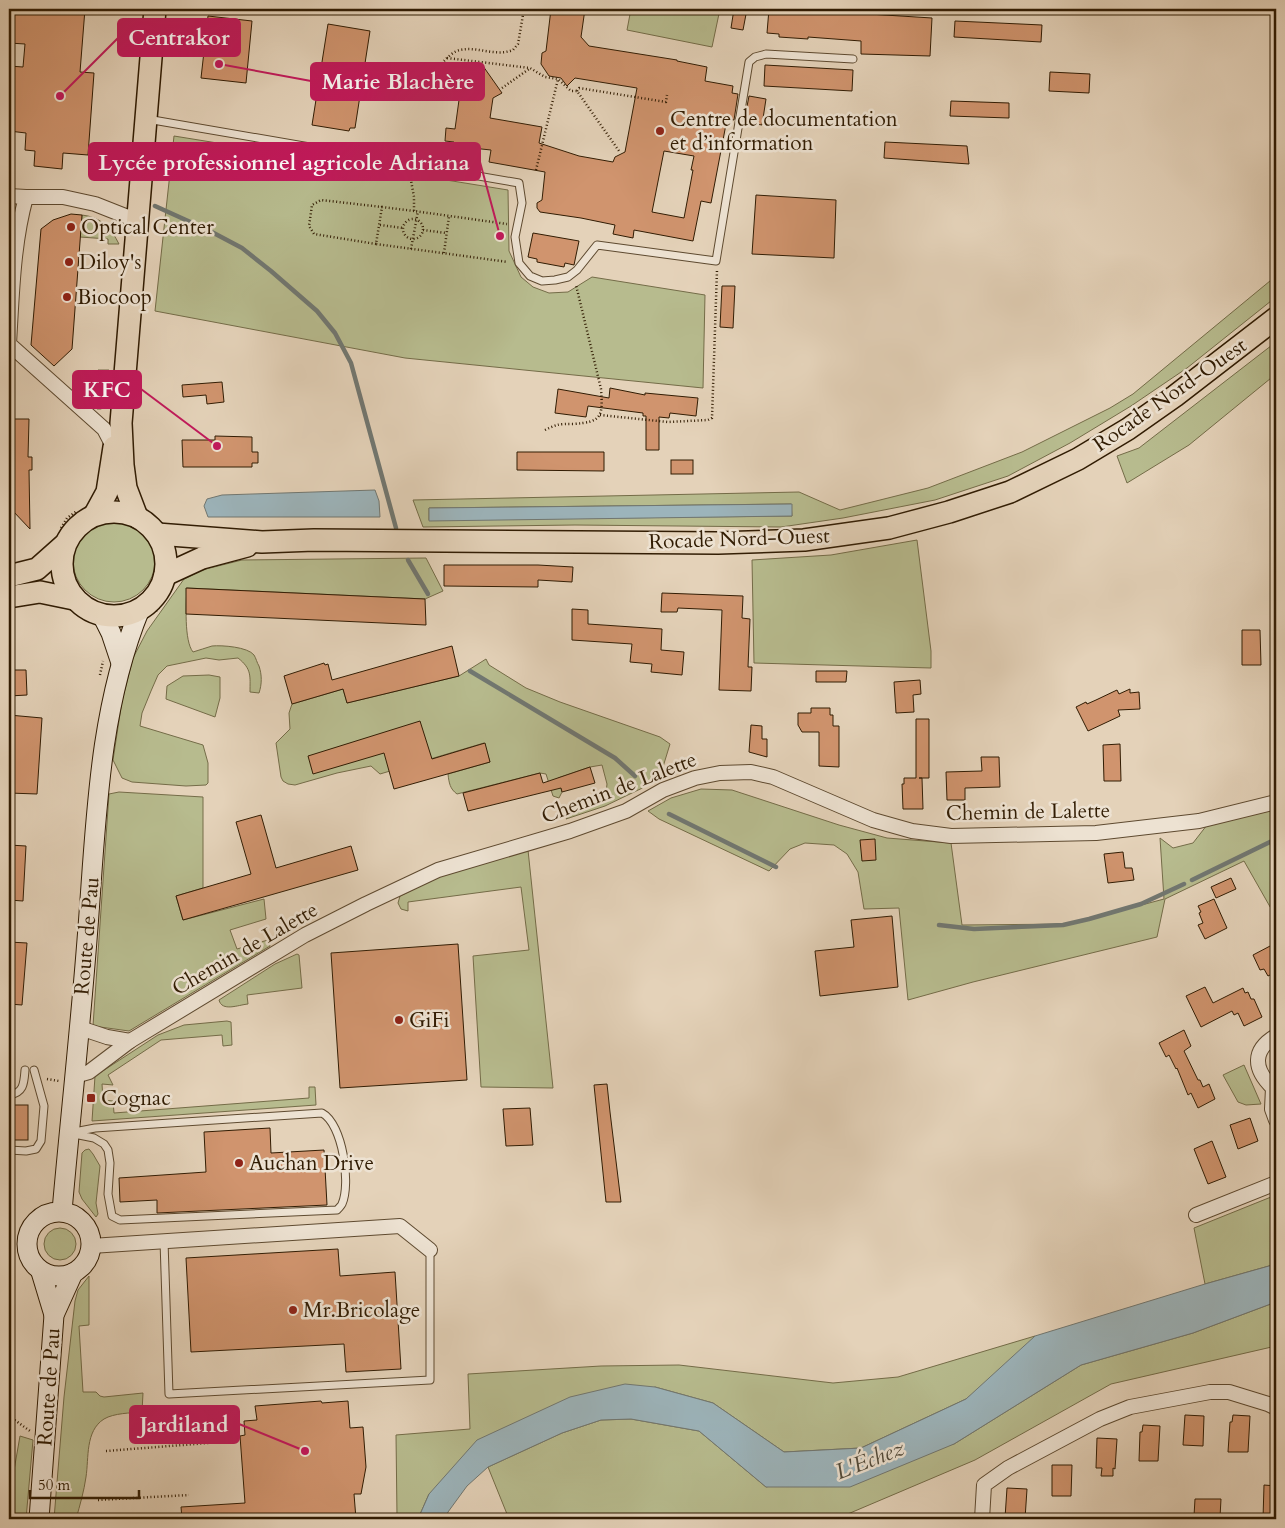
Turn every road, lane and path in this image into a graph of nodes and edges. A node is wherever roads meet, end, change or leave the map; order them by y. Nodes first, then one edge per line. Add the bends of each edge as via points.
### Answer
1 (155, 9) edge
2 (524, 9) edge
3 (448, 58) junction
4 (853, 59) dead end
5 (444, 61) dead end
6 (530, 68) junction
7 (558, 79) junction
8 (502, 88) dead end
9 (577, 91) junction
10 (666, 95) dead end
11 (147, 119) junction
12 (619, 151) dead end
13 (403, 163) junction
14 (536, 170) dead end
15 (9, 196) edge
16 (26, 196) junction
17 (382, 208) junction
18 (416, 211) junction
19 (449, 216) junction
20 (416, 219) junction
21 (138, 221) junction
22 (379, 225) junction
23 (517, 226) junction
24 (403, 228) junction
25 (423, 230) junction
26 (447, 233) junction
27 (413, 239) junction
28 (376, 244) junction
29 (411, 249) junction
30 (444, 253) junction
31 (716, 261) junction
32 (519, 263) junction
33 (572, 274) junction
34 (1276, 318) edge
35 (600, 415) junction
36 (121, 423) junction
37 (545, 430) dead end
38 (114, 448) junction
39 (87, 512) junction
40 (137, 516) junction
41 (157, 534) junction
42 (61, 539) junction
43 (262, 542) junction
44 (9, 576) edge
45 (169, 581) junction
46 (9, 597) edge
47 (74, 599) junction
48 (148, 610) junction
49 (102, 615) junction
50 (104, 653) dead end
51 (112, 662) junction
52 (99, 681) dead end
53 (1276, 802) edge
54 (80, 1028) junction
55 (1276, 1036) edge
56 (130, 1041) junction
57 (25, 1070) dead end
58 (35, 1074) joint
59 (75, 1080) junction
60 (1274, 1088) edge
61 (9, 1094) edge
62 (1276, 1120) edge
63 (69, 1133) junction
64 (9, 1150) edge
65 (1276, 1183) edge
66 (62, 1211) junction
67 (1196, 1215) dead end
68 (17, 1241) edge
69 (164, 1241) junction
70 (91, 1246) junction
71 (430, 1250) joint
72 (42, 1272) junction
73 (73, 1273) junction
74 (54, 1315) junction
75 (1276, 1408) edge
76 (9, 1416) edge
77 (16, 1421) dead end
78 (220, 1442) dead end
79 (106, 1451) dead end
80 (189, 1495) dead end
81 (98, 1500) dead end
82 (39, 1519) edge
83 (982, 1519) edge

1 - 11 main road, Route de Pau
2 - 3 path via 518,44 513,50 499,53 460,50
3 - 5 path
3 - 6 path
4 - 31 lane via 766,54 749,62
6 - 7 path via 545,77
6 - 8 path
7 - 9 path via 571,91
7 - 14 path
9 - 10 path via 579,88 666,102
9 - 12 path
11 - 13 lane
11 - 21 main road, Route de Pau
13 - 18 path via 409,172
13 - 23 lane via 519,183 522,203
15 - 16 street
16 - 21 street via 63,197 95,204
16 - 38 street via 15,255 9,344 104,429
17 - 18 path
17 - 22 path
17 - 28 path via 321,200 312,205 309,226 314,234
18 - 19 path
18 - 20 path
19 - 23 path
19 - 26 path
20 - 24 path via 407,220
20 - 25 path
20 - 27 path
21 - 36 main road, Route de Pau
22 - 24 path
22 - 28 path
23 - 32 lane via 515,237
24 - 27 path via 404,234
25 - 26 path
25 - 27 path
26 - 30 path
27 - 29 path
28 - 29 path
29 - 30 path
30 - 32 path
31 - 33 lane via 597,245
31 - 35 path via 712,418 668,422
32 - 33 lane via 530,276 542,281
33 - 35 path via 601,389
34 - 43 main road, Rocade Nord-Ouest via 1175,396 1078,459 1010,492 889,528 804,540 718,543
35 - 37 path via 590,423 558,425
36 - 38 main road, Route de Pau
36 - 40 main road, Route de Pau via 126,488
38 - 39 main road, Route de Pau via 107,492
39 - 40 main road, Route de Pau via 124,512
39 - 42 main road, Route de Pau via 72,532
39 - 42 path via 68,518
40 - 41 main road, Route de Pau
41 - 43 main road, Rocade Nord-Ouest
41 - 45 main road, Route de Pau via 163,547
42 - 44 main road, Route de Pau via 37,569
42 - 47 main road via 62,573
43 - 45 main road, Rocade Nord-Ouest via 202,558
45 - 48 main road, Route de Pau via 160,588
45 - 48 path via 161,606
46 - 47 main road via 40,592
47 - 49 main road, Route de Pau
48 - 49 main road, Route de Pau
48 - 51 main road, Route de Pau
49 - 51 main road via 111,633
50 - 51 path
51 - 52 path
51 - 54 main road, Route de Pau
53 - 56 street, Chemin de Lalette via 1199,821 1096,833 951,836 912,831 873,820 773,777 751,772 695,778 626,811 438,870 305,935
54 - 56 street
54 - 59 main road, Route de Pau
55 - 60 street via 1264,1044 1258,1056 1264,1080
56 - 59 street, Chemin de Lalette
57 - 61 lane via 22,1088 18,1093
58 - 59 path
58 - 64 lane via 44,1106 41,1142 36,1149
59 - 63 main road, Route de Pau
60 - 62 street via 1272,1108
63 - 63 lane via 95,1128 322,1113 339,1136 345,1174 342,1204 337,1210 120,1220 112,1216 110,1208 108,1150 94,1138
63 - 66 main road, Route de Pau
65 - 67 street
66 - 68 main road, Route de Pau via 41,1216
66 - 70 main road via 80,1219 87,1227
68 - 72 main road, Route de Pau
69 - 70 street
69 - 71 street via 400,1226
69 - 71 lane via 169,1394 430,1380
70 - 73 main road, Route de Pau via 82,1266
72 - 73 main road via 52,1276
72 - 74 main road, Route de Pau
73 - 74 main road, Route de Pau
74 - 82 main road, Route de Pau
75 - 83 street via 1229,1392 1210,1392 1130,1408 1100,1419 1008,1468 984,1485
76 - 77 path
78 - 79 path
80 - 81 path

